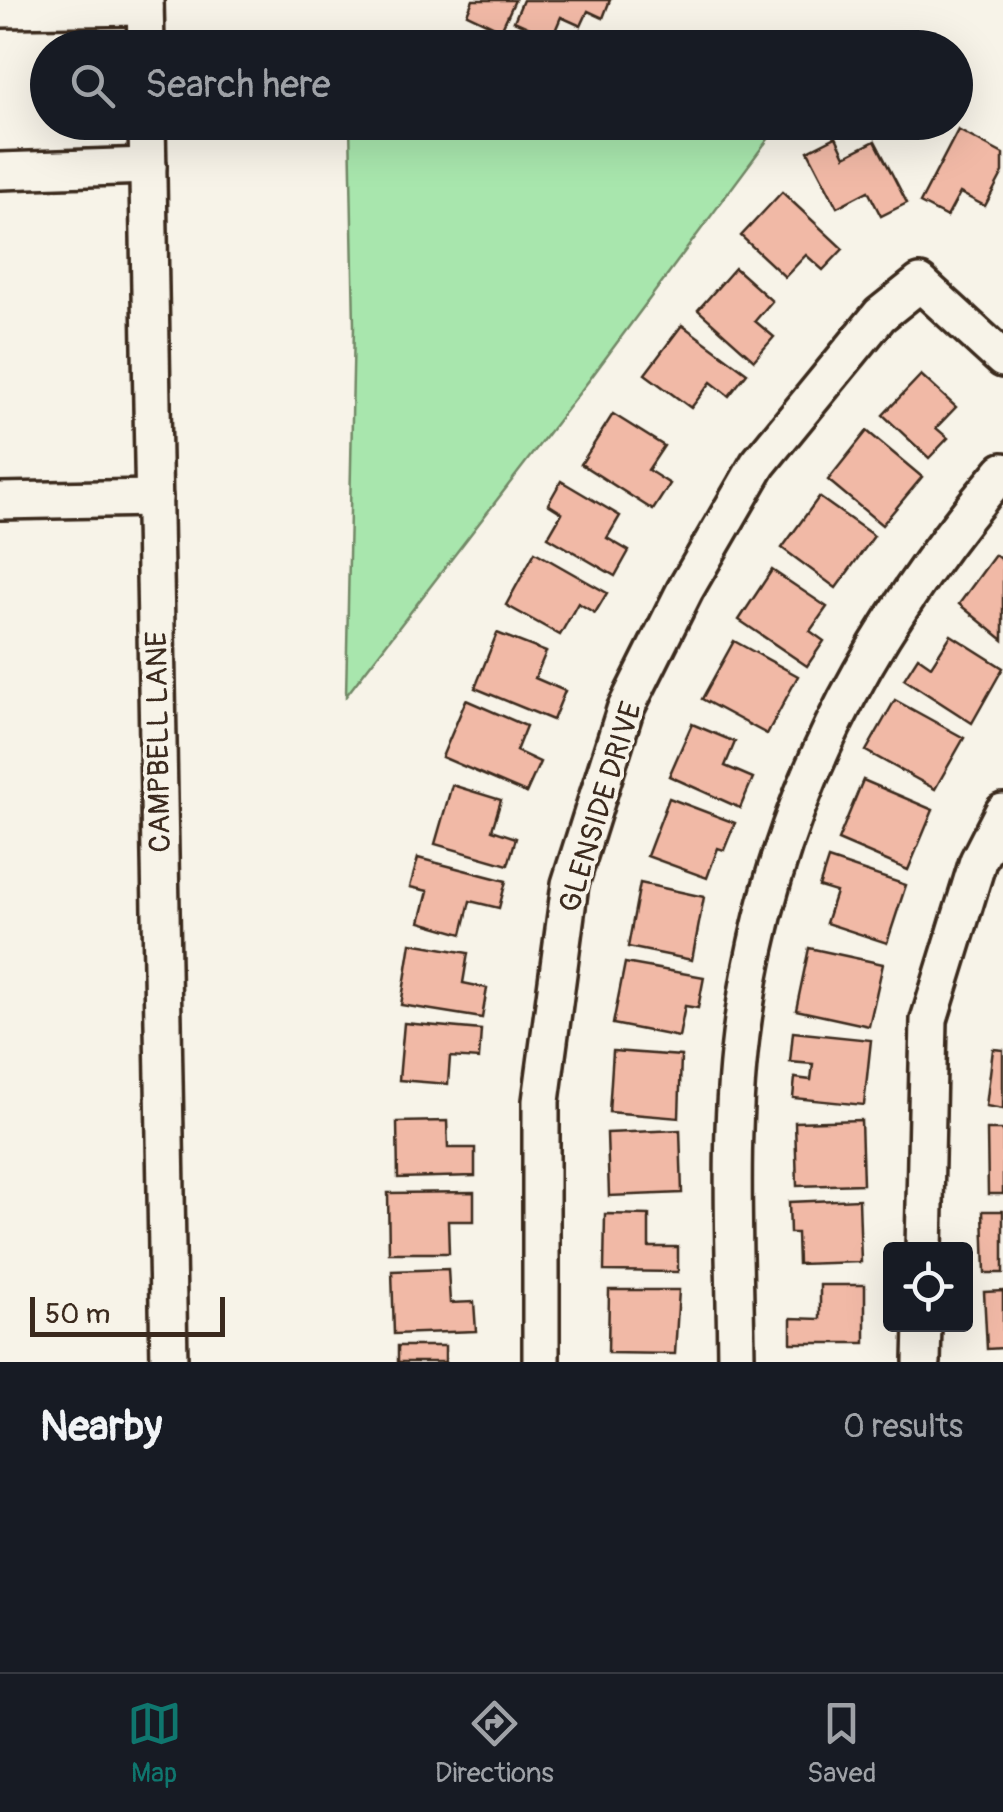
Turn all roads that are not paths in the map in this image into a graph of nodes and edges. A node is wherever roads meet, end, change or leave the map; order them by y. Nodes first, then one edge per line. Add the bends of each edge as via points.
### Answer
1 (145, 4) edge
2 (0, 9) edge
3 (146, 30) edge
4 (147, 140) edge
5 (148, 166) junction
6 (0, 171) edge
7 (1003, 359) edge
8 (1003, 471) edge
9 (154, 498) junction
10 (0, 501) edge
11 (1003, 812) edge
12 (990, 869) edge
13 (924, 1242) edge
14 (923, 1332) edge
15 (169, 1362) edge
16 (541, 1362) edge
17 (736, 1362) edge
18 (922, 1362) edge

1 - 2 street
1 - 3 street
4 - 5 street, CAMPBELL LANE
5 - 6 street
5 - 9 street, CAMPBELL LANE
7 - 16 street, GLENSIDE DRIVE via 920,283 880,315 758,464 625,710 570,884 540,1101
8 - 17 street via 944,540 843,699 766,910 743,1019 733,1132
9 - 10 street
9 - 15 street, CAMPBELL LANE
11 - 12 street
12 - 13 street via 929,1020
14 - 18 street

